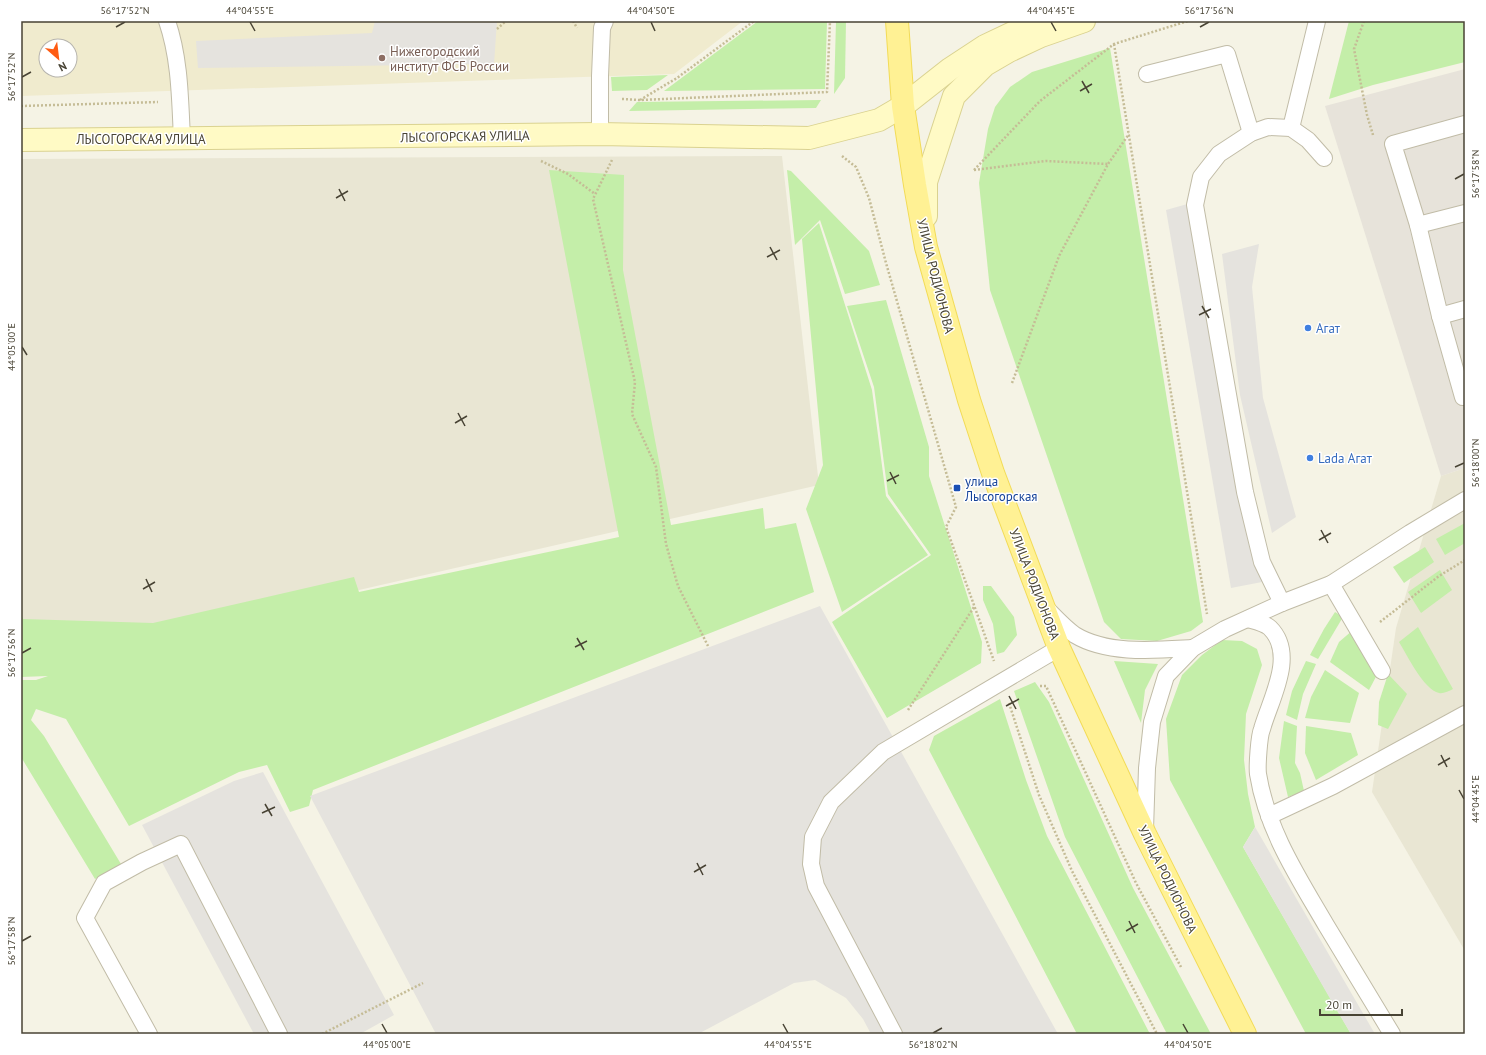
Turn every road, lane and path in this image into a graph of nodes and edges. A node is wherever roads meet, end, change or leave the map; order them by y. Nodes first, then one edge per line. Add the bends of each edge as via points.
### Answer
1 (167, 21) edge
2 (506, 21) edge
3 (573, 21) edge
4 (605, 21) edge
5 (754, 21) edge
6 (830, 21) edge
7 (897, 21) edge
8 (1045, 21) edge
9 (1084, 21) edge
10 (1188, 21) edge
11 (1317, 21) edge
12 (1364, 21) edge
13 (577, 28) dead end
14 (496, 29) dead end
15 (1114, 44) junction
16 (1147, 74) dead end
17 (600, 99) junction
18 (640, 100) junction
19 (180, 101) junction
20 (21, 106) edge
21 (903, 106) junction
22 (1465, 124) edge
23 (1291, 128) junction
24 (608, 134) junction
25 (1129, 134) junction
26 (1251, 134) junction
27 (182, 139) junction
28 (21, 140) edge
29 (1393, 144) junction
30 (838, 153) dead end
31 (1324, 158) dead end
32 (538, 159) dead end
33 (1108, 164) junction
34 (595, 194) junction
35 (1465, 213) edge
36 (1418, 226) junction
37 (926, 247) junction
38 (1465, 309) edge
39 (1440, 316) junction
40 (1012, 383) dead end
41 (1465, 397) edge
42 (1465, 500) edge
43 (1465, 560) edge
44 (1331, 584) junction
45 (1282, 603) junction
46 (974, 606) junction
47 (1043, 606) junction
48 (1248, 619) junction
49 (1362, 636) junction
50 (1211, 638) junction
51 (708, 646) dead end
52 (1059, 648) junction
53 (1193, 648) junction
54 (1382, 671) dead end
55 (1002, 681) junction
56 (1034, 685) dead end
57 (1465, 714) edge
58 (897, 744) junction
59 (1269, 816) junction
60 (1145, 834) junction
61 (1184, 972) dead end
62 (423, 983) dead end
63 (149, 1034) edge
64 (279, 1034) edge
65 (322, 1034) edge
66 (894, 1034) edge
67 (1157, 1034) edge
68 (1245, 1034) edge
69 (1392, 1034) edge

1 - 19 lane via 174,42
2 - 14 path
3 - 13 path
4 - 17 lane via 602,28
5 - 18 path via 677,78
6 - 18 path via 827,92
7 - 21 main road, УЛИЦА РОДИОНОВА
8 - 21 street, ЛЫСОГОРСКАЯ УЛИЦА via 1025,27 985,46 950,69
9 - 37 street via 1041,36 1009,51 985,65 954,96 926,182
10 - 15 path
11 - 23 lane
12 - 29 path via 1354,49 1367,115 1374,139
15 - 25 path
15 - 33 path via 1040,101 974,170 1046,161
16 - 26 lane via 1227,54
17 - 18 path
17 - 24 lane
19 - 20 path
19 - 27 lane
21 - 24 street, ЛЫСОГОРСКАЯ УЛИЦА via 879,120 809,138
21 - 37 main road, УЛИЦА РОДИОНОВА
22 - 29 lane
23 - 26 lane via 1268,127
23 - 31 lane via 1308,140
24 - 27 street, ЛЫСОГОРСКАЯ УЛИЦА
24 - 34 path via 614,156
25 - 33 path
25 - 50 path
26 - 45 lane via 1219,154 1201,177 1195,205 1245,492 1262,562
27 - 28 street, ЛЫСОГОРСКАЯ УЛИЦА
29 - 36 lane
30 - 46 path via 856,167 869,198 956,507 946,527
32 - 34 path via 568,174
33 - 40 path via 1059,256
34 - 51 path via 593,199 635,382 632,414 656,467 666,544 678,586
35 - 36 lane
36 - 39 lane
37 - 47 main road, УЛИЦА РОДИОНОВА via 969,400 993,473
38 - 39 lane
39 - 41 lane
42 - 44 lane
43 - 49 path via 1439,576
44 - 45 lane
44 - 49 lane
45 - 48 lane
46 - 55 path
46 - 58 path via 907,712
47 - 52 main road, УЛИЦА РОДИОНОВА
47 - 53 lane via 1075,635 1101,646 1145,650
48 - 50 lane
48 - 59 lane via 1270,628 1278,639 1282,654 1279,682 1261,730 1258,772
49 - 54 lane
50 - 53 lane
52 - 55 lane
52 - 60 main road, УЛИЦА РОДИОНОВА
53 - 60 lane via 1166,676 1152,722 1147,768
55 - 58 lane
55 - 67 path via 1039,795 1072,871
56 - 61 path via 1046,686 1136,883
57 - 59 lane via 1333,786
58 - 66 lane via 883,752 831,802 813,837 810,864 816,886
59 - 69 lane via 1298,878
60 - 68 main road, УЛИЦА РОДИОНОВА
62 - 65 path
63 - 64 lane via 84,918 104,883 181,844

